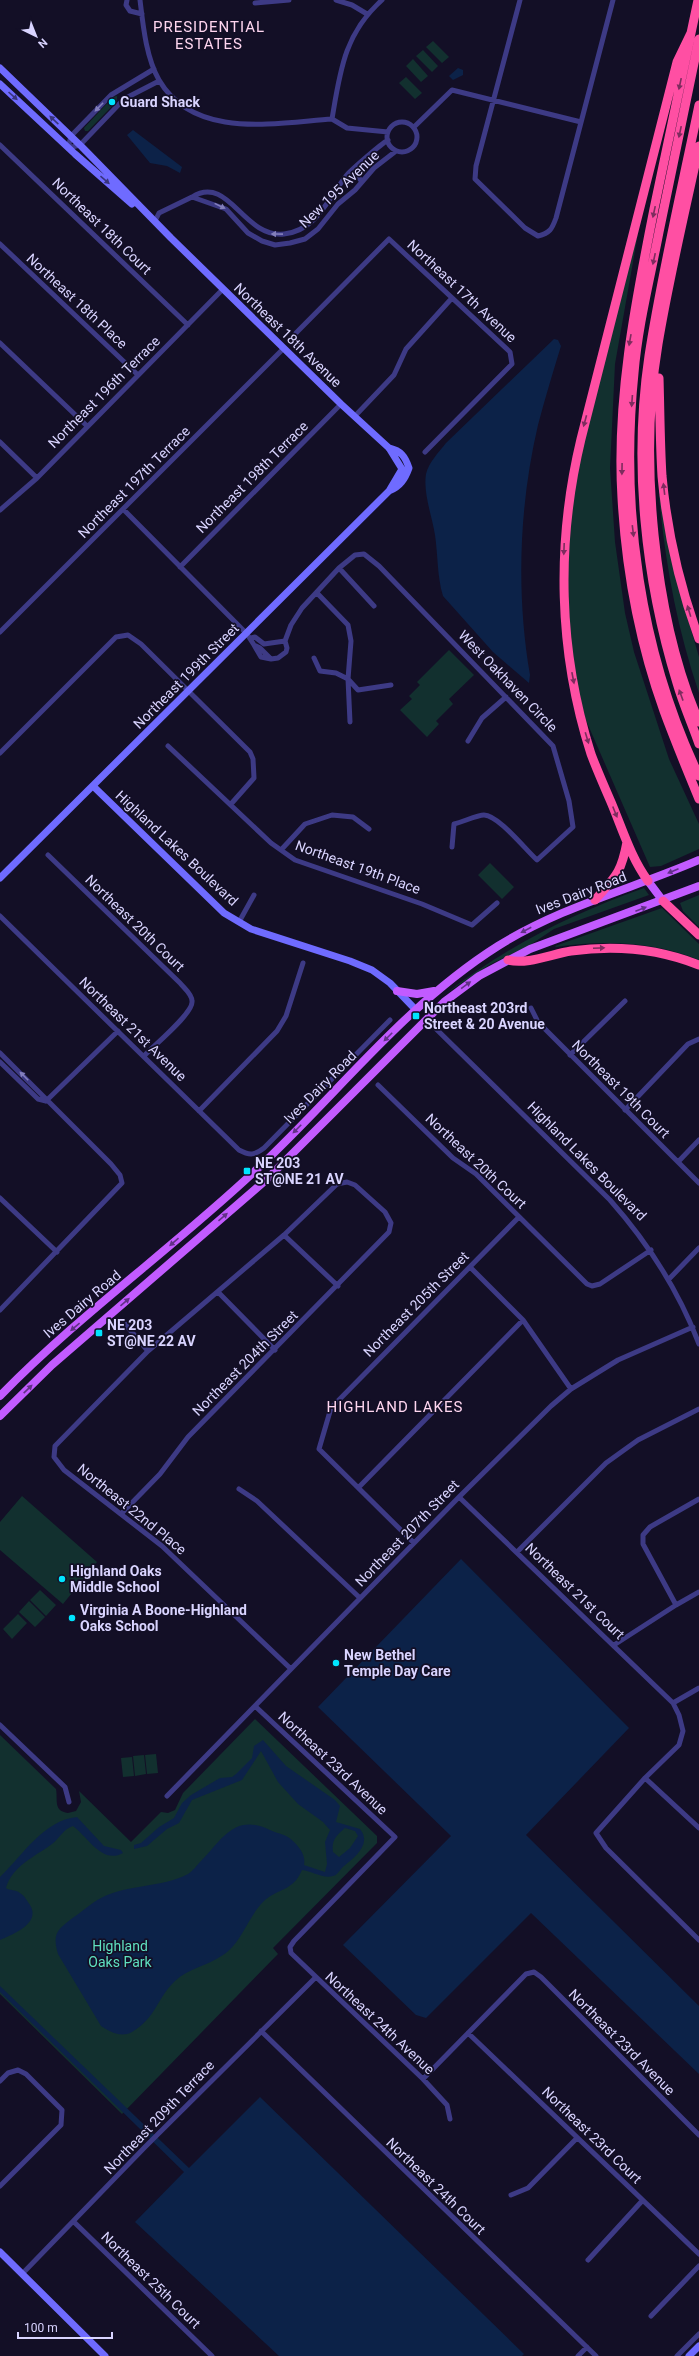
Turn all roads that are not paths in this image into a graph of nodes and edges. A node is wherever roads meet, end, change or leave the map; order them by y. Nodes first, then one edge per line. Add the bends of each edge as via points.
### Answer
1 (127, 0) edge
2 (140, 0) edge
3 (289, 0) edge
4 (336, 0) edge
5 (382, 0) edge
6 (520, 0) edge
7 (613, 0) edge
8 (698, 0) edge
9 (254, 3) dead end
10 (142, 14) junction
11 (367, 14) junction
12 (691, 32) junction
13 (699, 38) edge
14 (0, 68) edge
15 (154, 69) junction
16 (159, 81) junction
17 (0, 84) edge
18 (119, 89) junction
19 (126, 98) junction
20 (493, 99) junction
21 (699, 105) edge
22 (332, 120) junction
23 (581, 122) junction
24 (414, 128) junction
25 (388, 132) junction
26 (71, 136) junction
27 (388, 140) junction
28 (0, 144) edge
29 (80, 145) junction
30 (699, 146) edge
31 (68, 148) junction
32 (396, 150) junction
33 (353, 170) junction
34 (362, 182) junction
35 (192, 196) junction
36 (155, 221) junction
37 (171, 238) junction
38 (0, 244) edge
39 (223, 289) junction
40 (452, 298) junction
41 (188, 325) junction
42 (296, 333) dead end
43 (0, 343) edge
44 (658, 345) junction
45 (284, 348) junction
46 (138, 375) junction
47 (341, 404) junction
48 (355, 416) junction
49 (87, 426) junction
50 (0, 442) edge
51 (425, 452) dead end
52 (37, 478) junction
53 (389, 491) joint
54 (123, 509) junction
55 (0, 510) edge
56 (180, 567) junction
57 (339, 568) junction
58 (316, 593) junction
59 (374, 606) dead end
60 (0, 632) edge
61 (249, 636) junction
62 (699, 639) edge
63 (285, 641) junction
64 (314, 658) dead end
65 (348, 679) junction
66 (391, 685) dead end
67 (188, 691) junction
68 (506, 697) junction
69 (350, 722) dead end
70 (699, 722) edge
71 (468, 741) dead end
72 (699, 744) edge
73 (168, 746) dead end
74 (0, 753) edge
75 (699, 776) edge
76 (93, 786) junction
77 (699, 799) edge
78 (231, 804) junction
79 (369, 829) dead end
80 (627, 842) junction
81 (452, 847) dead end
82 (281, 850) junction
83 (48, 855) dead end
84 (698, 860) edge
85 (0, 878) edge
86 (648, 881) junction
87 (699, 886) edge
88 (254, 895) dead end
89 (595, 900) junction
90 (663, 901) junction
91 (497, 902) dead end
92 (0, 916) edge
93 (239, 922) junction
94 (699, 935) edge
95 (508, 960) junction
96 (303, 963) dead end
97 (699, 965) edge
98 (397, 991) junction
99 (435, 991) junction
100 (625, 1001) dead end
101 (531, 1008) dead end
102 (415, 1009) junction
103 (426, 1019) junction
104 (390, 1020) dead end
105 (118, 1031) junction
106 (698, 1040) edge
107 (0, 1053) edge
108 (570, 1055) junction
109 (144, 1056) junction
110 (0, 1062) edge
111 (378, 1085) dead end
112 (46, 1101) junction
113 (624, 1110) junction
114 (199, 1111) junction
115 (699, 1140) edge
116 (678, 1162) junction
117 (699, 1183) edge
118 (0, 1198) edge
119 (519, 1216) junction
120 (284, 1235) junction
121 (699, 1248) edge
122 (651, 1250) junction
123 (57, 1252) junction
124 (470, 1266) junction
125 (669, 1279) junction
126 (338, 1286) junction
127 (218, 1292) junction
128 (0, 1310) edge
129 (523, 1320) junction
130 (124, 1323) dead end
131 (692, 1327) junction
132 (699, 1344) edge
133 (275, 1350) junction
134 (148, 1351) junction
135 (571, 1389) junction
136 (0, 1396) edge
137 (699, 1409) edge
138 (0, 1416) edge
139 (359, 1487) junction
140 (239, 1489) dead end
141 (459, 1497) junction
142 (699, 1499) edge
143 (122, 1513) junction
144 (414, 1543) junction
145 (518, 1552) junction
146 (699, 1592) edge
147 (360, 1598) junction
148 (676, 1605) junction
149 (614, 1645) junction
150 (291, 1669) junction
151 (699, 1688) edge
152 (673, 1703) junction
153 (255, 1706) junction
154 (0, 1725) edge
155 (645, 1778) junction
156 (167, 1796) dead end
157 (69, 1802) dead end
158 (699, 1828) edge
159 (699, 1940) edge
160 (290, 1947) joint
161 (315, 1978) junction
162 (261, 2031) junction
163 (468, 2033) junction
164 (423, 2079) junction
165 (0, 2081) edge
166 (450, 2119) dead end
167 (699, 2135) edge
168 (577, 2138) junction
169 (0, 2186) edge
170 (511, 2195) dead end
171 (642, 2201) junction
172 (74, 2222) junction
173 (0, 2252) edge
174 (699, 2254) edge
175 (588, 2260) dead end
176 (699, 2266) edge
177 (22, 2274) junction
178 (651, 2316) dead end
179 (699, 2334) edge
180 (699, 2346) edge
181 (587, 2347) junction
182 (105, 2356) edge
183 (212, 2356) edge
184 (578, 2356) edge
185 (596, 2356) edge
186 (677, 2356) edge
187 (689, 2356) edge

1 - 10 street via 126,6 130,11
2 - 10 street
3 - 9 street
4 - 11 street via 352,5
5 - 11 street
6 - 20 street
7 - 23 street
8 - 12 highway
10 - 15 street
11 - 22 street via 348,46 340,69
12 -> 77 highway via 646,248 629,345 622,416 622,498 630,575 642,639 664,710
12 -> 80 highway via 677,62 581,439 569,492 564,539 565,618 577,698 592,755
13 -> 75 highway via 640,323 629,446 631,508 641,596 662,681 687,751
26 -> 14 street, Northeast 18th Avenue
15 - 16 street
15 - 18 street
16 - 19 street
16 - 22 street via 185,107 216,121 248,125
17 -> 31 street, Northeast 18th Avenue
18 - 19 street
18 -> 26 street
19 - 29 street
20 - 23 street
20 - 23 street via 475,179 525,228 538,236 548,234 553,228
20 - 24 street via 452,90
72 -> 21 highway via 677,682 655,593 647,538 643,467 649,356
22 - 25 street via 346,128
24 - 25 street via 402,122 393,125
24 - 32 street via 418,137 414,146 406,151
25 - 27 street
26 - 29 street, Northeast 18th Avenue
26 - 31 street
27 - 32 street
27 - 33 street, New 195 Avenue
28 - 41 street, Northeast 18th Court
29 - 31 street
29 - 36 street, Northeast 18th Avenue
30 - 44 highway
31 -> 37 street, Northeast 18th Avenue
32 - 34 street, New 195 Avenue
33 - 34 street
33 -> 35 street, New 195 Avenue via 313,222 301,231 283,234 270,234 256,228 229,200 219,195 199,192
35 -> 34 street, New 195 Avenue via 226,209 248,232 274,244 305,239 318,229 338,204
35 - 36 street, New 195 Avenue via 159,213
36 - 37 street, Northeast 18th Avenue
37 - 39 street, Northeast 18th Avenue
38 - 46 street, Northeast 18th Place
39 - 41 street, Northeast 196th Terrace
39 - 45 street, Northeast 18th Avenue
40 - 42 street, Northeast 17th Avenue via 389,239
40 - 48 street via 406,349 394,375
40 - 51 street, Northeast 17th Avenue via 510,352 512,364
41 - 46 street, Northeast 196th Terrace
43 - 49 street
62 -> 44 highway via 681,582 662,476
44 - 70 highway via 652,415 650,488 658,566 673,643
45 - 47 street, Northeast 18th Avenue
45 - 54 street, Northeast 197th Terrace
46 - 49 street, Northeast 196th Terrace
47 - 48 street, Northeast 18th Avenue
47 - 56 street, Northeast 198th Terrace
48 - 53 street, Northeast 18th Avenue via 389,448 402,469
49 - 52 street, Northeast 196th Terrace
50 - 52 street
52 - 55 street, Northeast 196th Terrace
53 - 61 street, Northeast 199th Street
54 - 56 street
54 - 60 street, Northeast 197th Terrace
56 - 61 street
57 - 58 street, West Oakhaven Circle
57 - 59 street
57 - 68 street, West Oakhaven Circle via 355,555 364,554 379,566
58 - 63 street, West Oakhaven Circle via 291,625
58 - 65 street via 348,625 351,641
61 - 63 street via 264,644
61 - 63 street, West Oakhaven Circle via 254,645 271,659 278,658 286,652
61 - 67 street, Northeast 199th Street
64 - 65 street via 320,671 336,673
65 - 66 street via 358,690
65 - 69 street
67 - 74 street via 141,644 128,635 121,635 116,637
67 - 76 street, Northeast 199th Street
67 - 78 street via 246,748 253,759 254,778
68 - 71 street via 482,718
68 - 81 street, West Oakhaven Circle via 553,746 569,800 573,827 537,860 497,818 484,815 454,824
73 - 78 street, Northeast 19th Place
76 - 85 street, Northeast 199th Street
76 - 93 street, Highland Lakes Boulevard via 224,913
78 - 82 street, Northeast 19th Place
79 - 82 street via 353,817 332,814 304,824
80 - 86 highway
80 - 89 highway via 622,866 616,877
82 - 91 street, Northeast 19th Place via 295,860 422,904 472,925
83 - 109 street, Northeast 20th Court via 180,983 192,999 193,1003 188,1012
84 -> 86 main road, Ives Dairy Road
86 - 89 main road, Ives Dairy Road
86 - 90 main road
87 - 90 main road, Ives Dairy Road
88 - 93 street
89 -> 99 main road, Ives Dairy Road via 552,916 506,941
90 - 94 highway
95 -> 90 main road, Ives Dairy Road via 530,949
92 - 105 street, Northeast 21st Avenue
93 - 98 street, Highland Lakes Boulevard via 364,967 382,977
95 -> 97 highway via 518,962 571,951 622,948 660,954
103 -> 95 main road, Ives Dairy Road via 470,982
96 - 114 street via 286,1016 277,1031
98 - 99 main road via 416,994
98 - 102 street, Highland Lakes Boulevard
99 - 102 main road, Ives Dairy Road
100 - 108 street
101 - 108 street, Northeast 19th Court via 538,1022
102 - 103 main road
102 -> 136 main road, Ives Dairy Road via 256,1171 42,1355
103 - 122 street, Highland Lakes Boulevard via 610,1200
138 -> 103 main road, Ives Dairy Road via 52,1365 266,1180
104 - 114 street, Northeast 21st Avenue via 264,1148 252,1155 239,1150
105 - 109 street, Northeast 21st Avenue
105 - 112 street
106 - 113 street via 688,1044
112 -> 107 street
108 - 113 street, Northeast 19th Court
109 - 114 street, Northeast 21st Avenue
110 - 112 street via 38,1099
111 - 119 street, Northeast 20th Court via 453,1158 476,1174
112 - 123 street via 111,1164 120,1175 122,1183
113 - 116 street, Northeast 19th Court
115 - 116 street
116 - 117 street, Northeast 19th Court
118 - 123 street
119 - 122 street, Northeast 20th Court via 592,1286 600,1284
119 - 124 street, Northeast 205th Street
120 - 126 street
120 - 126 street, Northeast 204th Street via 337,1184 347,1182 355,1185 380,1207 391,1223 389,1232
120 - 127 street
121 - 125 street
122 - 125 street, Highland Lakes Boulevard
123 - 128 street
124 - 129 street
124 - 139 street, Northeast 205th Street via 330,1408 319,1449
125 - 131 street, Highland Lakes Boulevard
126 - 133 street, Northeast 204th Street
127 - 133 street
127 - 134 street
129 - 135 street
129 - 139 street
130 - 134 street
131 - 132 street, Highland Lakes Boulevard
131 - 135 street, Northeast 207th Street via 618,1360
133 - 143 street, Northeast 204th Street via 188,1437 160,1474
134 - 143 street, Northeast 22nd Place via 55,1446 54,1457 64,1470
135 - 141 street, Northeast 207th Street
137 - 145 street via 638,1440 606,1463
139 - 144 street
140 - 147 street via 257,1501
141 - 144 street, Northeast 207th Street
141 - 145 street, Northeast 21st Court
142 - 148 street via 650,1527 643,1535 643,1544
143 - 150 street, Northeast 22nd Place via 162,1546
144 - 147 street, Northeast 207th Street
145 - 149 street, Northeast 21st Court
146 - 148 street
147 - 150 street, Northeast 207th Street
148 - 149 street
149 - 152 street, Northeast 21st Court
150 - 153 street, Northeast 207th Street
151 - 152 street
152 - 155 street via 683,1731 679,1745
153 - 156 street, Northeast 207th Street
153 - 160 street, Northeast 23rd Avenue via 395,1837
154 - 157 street via 65,1787
155 - 158 street
155 - 159 street via 596,1833 606,1848
160 - 161 street, Northeast 24th Avenue via 295,1959
161 - 162 street, Northeast 209th Terrace
161 - 164 street, Northeast 24th Avenue
162 - 172 street, Northeast 209th Terrace
162 - 181 street, Northeast 24th Court
163 - 164 street
163 - 167 street, Northeast 23rd Avenue via 526,1974 534,1972
163 - 168 street, Northeast 23rd Court
164 - 166 street, Northeast 24th Avenue via 447,2105
165 - 169 street via 8,2073 18,2070 26,2074 62,2110 61,2125
168 - 170 street via 528,2188
168 - 171 street, Northeast 23rd Court
171 - 174 street, Northeast 23rd Court
171 - 175 street
172 - 177 street, Northeast 209th Terrace
172 - 183 street, Northeast 25th Court
173 - 177 street
176 - 178 street
177 - 182 street
179 - 186 street
180 - 187 street
181 - 184 street
181 - 185 street, Northeast 24th Court

